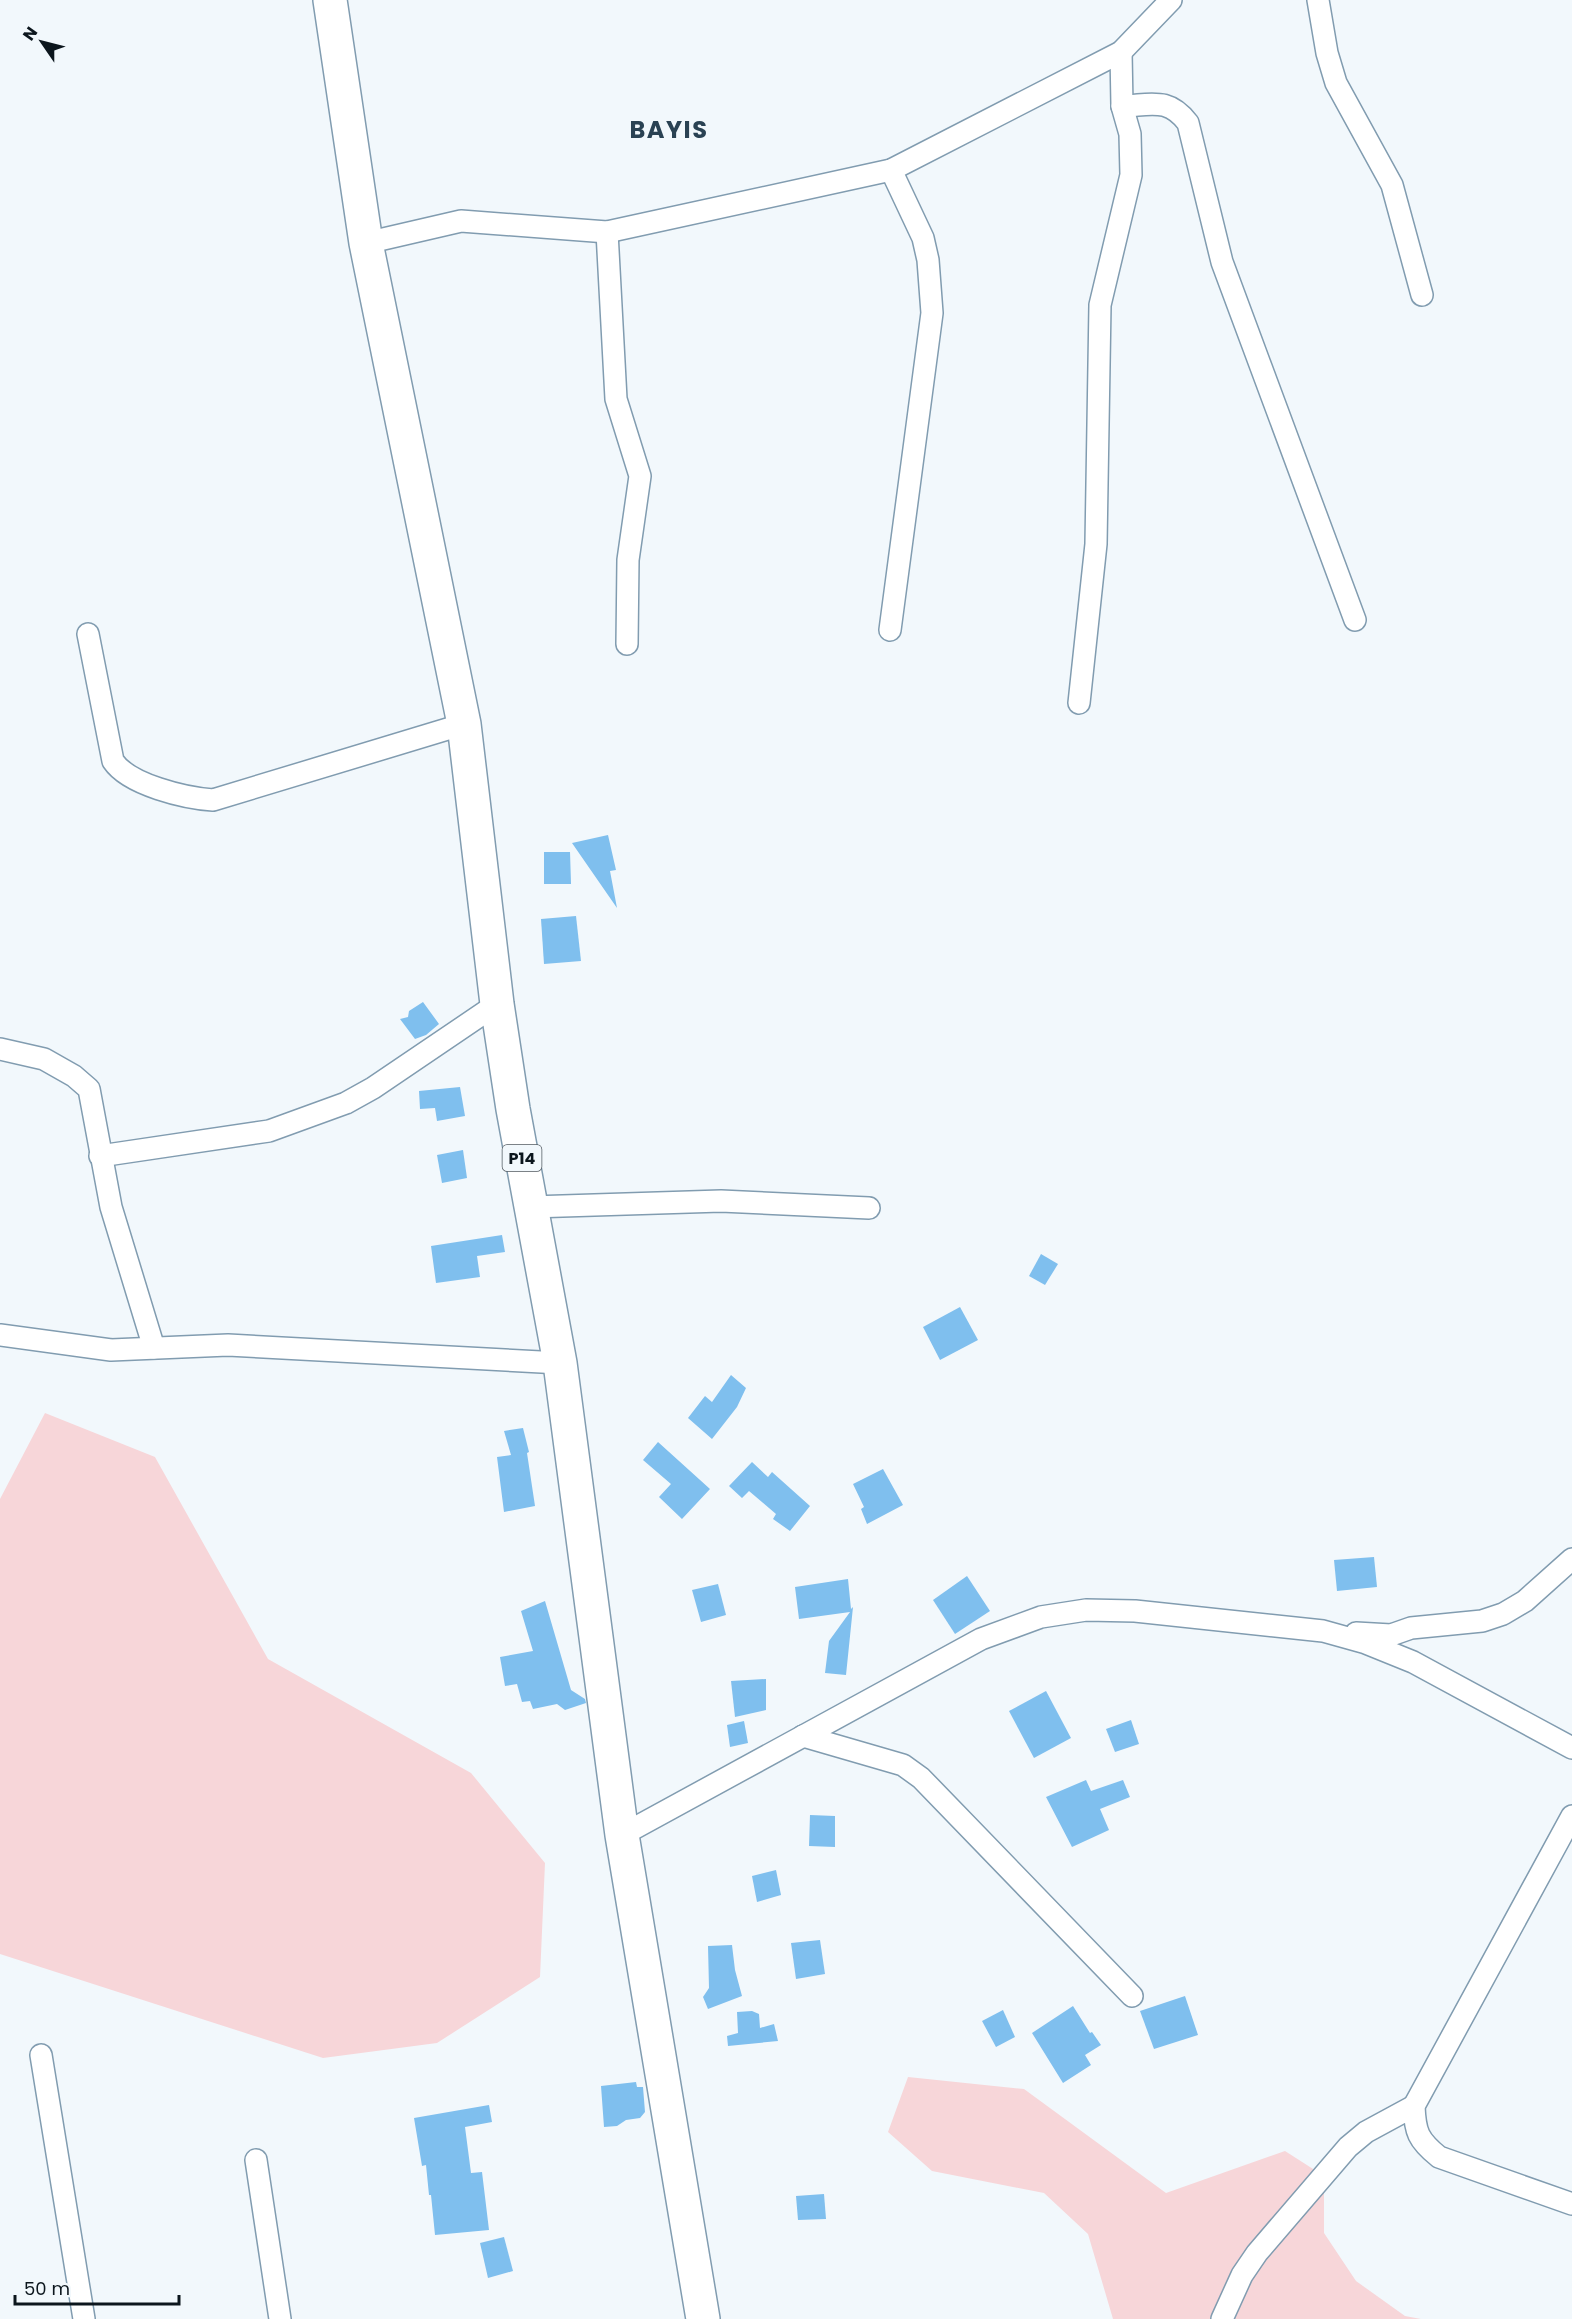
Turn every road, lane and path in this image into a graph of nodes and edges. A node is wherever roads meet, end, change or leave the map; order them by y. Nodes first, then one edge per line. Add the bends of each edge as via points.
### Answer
1 (330, 0) edge
2 (1172, 0) edge
3 (1318, 0) edge
4 (1121, 52) junction
5 (1122, 106) junction
6 (891, 170) junction
7 (607, 232) junction
8 (366, 243) junction
9 (1422, 295) dead end
10 (1355, 620) dead end
11 (890, 630) dead end
12 (88, 634) dead end
13 (627, 644) dead end
14 (1079, 703) dead end
15 (464, 724) junction
16 (497, 1004) junction
17 (0, 1049) edge
18 (100, 1156) junction
19 (531, 1207) junction
20 (869, 1208) dead end
21 (0, 1335) edge
22 (154, 1348) junction
23 (560, 1363) junction
24 (1572, 1558) edge
25 (1323, 1631) junction
26 (803, 1736) junction
27 (1572, 1748) edge
28 (1572, 1816) edge
29 (622, 1836) junction
30 (1132, 1996) dead end
31 (41, 2055) dead end
32 (1414, 2106) junction
33 (256, 2160) dead end
34 (1572, 2204) edge
35 (84, 2319) edge
36 (280, 2319) edge
37 (703, 2319) edge
38 (1222, 2319) edge

1 - 8 main road, P14
2 - 4 street
3 - 9 street via 1336,83 1392,185
4 - 5 street
4 - 6 street
5 - 10 street via 1166,104 1179,111 1188,123 1222,262
5 - 14 street via 1130,134 1131,175 1100,305 1096,544
6 - 7 street
6 - 11 street via 923,238 932,313
7 - 8 street via 461,221
7 - 13 street via 616,399 640,476 628,560
8 - 15 main road, P14
12 - 15 street via 116,766 131,778 194,799 213,800
15 - 16 main road, P14
16 - 18 street via 346,1103 269,1131
16 - 19 main road, P14
17 - 18 street via 44,1059 84,1083 93,1101
18 - 22 street via 111,1207
19 - 20 street via 721,1201
19 - 23 main road, P14
21 - 22 street via 111,1350
22 - 23 street via 228,1345
23 - 29 main road, P14
24 - 25 street via 1525,1601 1482,1621 1411,1628 1391,1635
25 - 26 street via 1135,1611 1086,1610 1041,1617 981,1639
25 - 27 street via 1413,1662
26 - 29 street
26 - 30 street via 903,1765 921,1778
28 - 32 street
29 - 37 main road, P14
31 - 35 street
32 - 34 street via 1415,2126 1422,2143 1439,2157
32 - 38 street via 1366,2132 1348,2147 1257,2253
33 - 36 street

